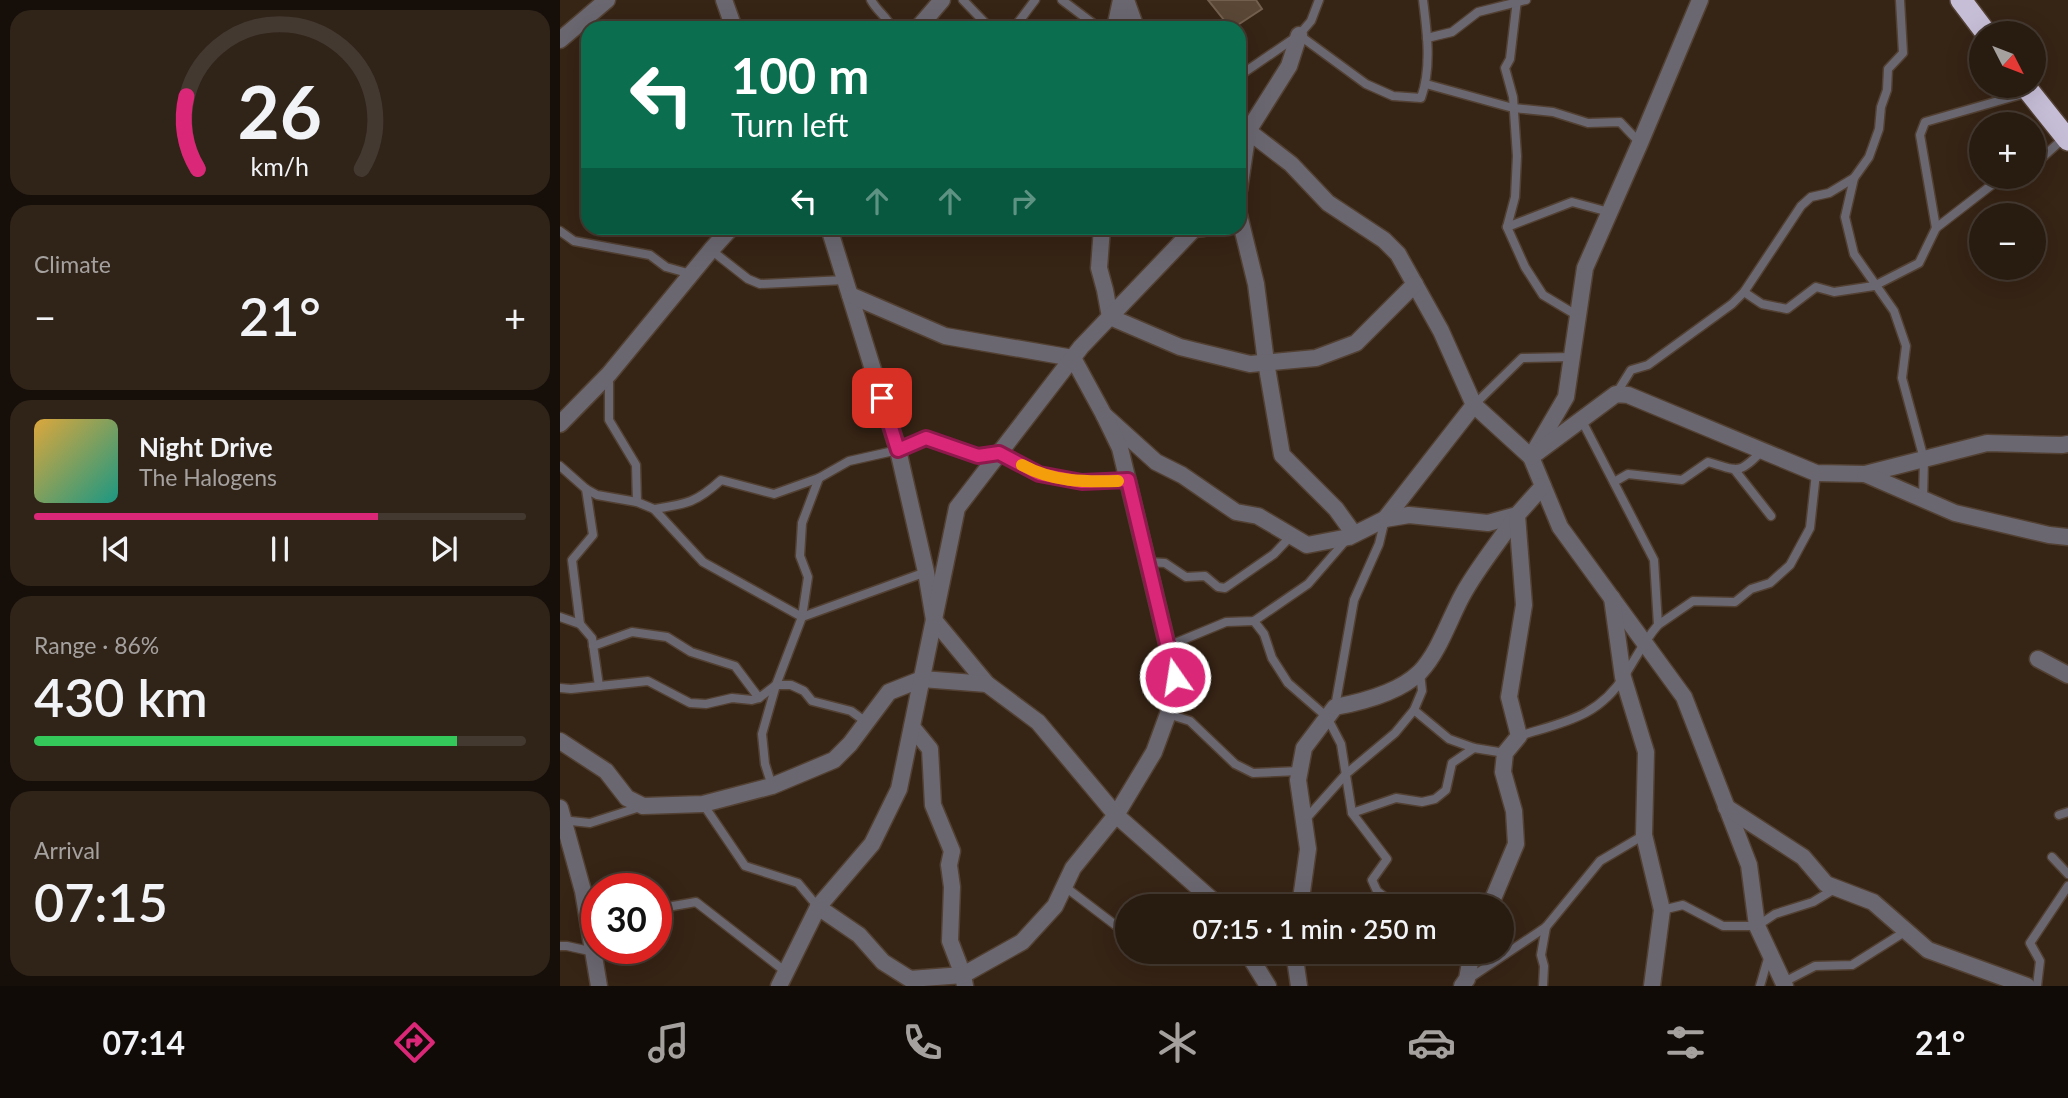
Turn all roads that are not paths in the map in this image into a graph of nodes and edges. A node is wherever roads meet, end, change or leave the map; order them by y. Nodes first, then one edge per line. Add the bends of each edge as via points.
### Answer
1 (607, 0) edge
2 (723, 0) edge
3 (872, 0) edge
4 (942, 0) edge
5 (963, 0) edge
6 (1035, 0) edge
7 (1062, 0) edge
8 (1124, 0) edge
9 (1319, 0) edge
10 (1423, 0) edge
11 (1700, 0) edge
12 (1900, 0) edge
13 (1961, 0) edge
14 (1520, 1) edge
15 (582, 21) edge
16 (731, 21) edge
17 (888, 21) edge
18 (924, 21) edge
19 (982, 21) edge
20 (1019, 21) edge
21 (1090, 21) edge
22 (1117, 21) edge
23 (1133, 21) edge
24 (1977, 21) edge
25 (581, 22) edge
26 (1299, 35) junction
27 (1427, 38) junction
28 (560, 40) edge
29 (1246, 71) edge
30 (1426, 84) junction
31 (1999, 98) edge
32 (2034, 98) edge
33 (1513, 107) junction
34 (1246, 123) edge
35 (1246, 129) edge
36 (2067, 138) edge
37 (1640, 144) junction
38 (2046, 155) edge
39 (1854, 178) junction
40 (1986, 189) edge
41 (1609, 212) junction
42 (1507, 227) junction
43 (1936, 228) junction
44 (560, 230) edge
45 (725, 235) edge
46 (831, 235) edge
47 (1101, 235) edge
48 (1188, 235) edge
49 (1244, 235) edge
50 (711, 250) junction
51 (692, 274) junction
52 (1415, 284) junction
53 (1874, 286) junction
54 (848, 288) junction
55 (1744, 292) junction
56 (1578, 316) junction
57 (1110, 317) junction
58 (1572, 357) junction
59 (1073, 358) junction
60 (1265, 362) junction
61 (609, 374) junction
62 (1616, 394) junction
63 (1474, 405) junction
64 (1104, 415) junction
65 (1581, 419) junction
66 (561, 420) edge
67 (2068, 444) edge
68 (898, 450) junction
69 (1762, 451) junction
70 (999, 453) junction
71 (1531, 457) junction
72 (1924, 459) junction
73 (560, 466) edge
74 (1734, 469) junction
75 (1816, 472) junction
76 (1865, 474) junction
77 (819, 478) junction
78 (1128, 480) junction
79 (1614, 482) junction
80 (1543, 486) junction
81 (586, 489) junction
82 (1923, 499) junction
83 (637, 502) junction
84 (654, 509) junction
85 (1517, 515) junction
86 (1771, 516) dead end
87 (1385, 519) junction
88 (1352, 535) junction
89 (1291, 536) junction
90 (2068, 537) edge
91 (1148, 562) junction
92 (926, 572) junction
93 (1611, 596) junction
94 (560, 617) edge
95 (802, 617) junction
96 (934, 620) junction
97 (1254, 621) junction
98 (580, 624) junction
99 (1658, 625) junction
100 (1644, 640) junction
101 (593, 646) junction
102 (1168, 646) junction
103 (2038, 659) dead end
104 (1420, 672) junction
105 (2068, 675) edge
106 (1623, 677) junction
107 (922, 679) junction
108 (987, 684) junction
109 (776, 685) junction
110 (599, 686) junction
111 (560, 688) edge
112 (760, 698) junction
113 (1414, 710) junction
114 (1331, 712) junction
115 (1168, 713) junction
116 (866, 722) junction
117 (912, 727) junction
118 (1518, 736) junction
119 (560, 741) edge
120 (1474, 748) junction
121 (1505, 752) junction
122 (1300, 771) junction
123 (1346, 774) junction
124 (772, 786) junction
125 (703, 804) junction
126 (643, 806) junction
127 (1726, 807) junction
128 (1352, 813) junction
129 (1116, 815) junction
130 (561, 816) edge
131 (1304, 821) junction
132 (1644, 835) junction
133 (2052, 857) dead end
134 (2068, 874) edge
135 (581, 884) edge
136 (1065, 886) junction
137 (2068, 886) edge
138 (1836, 888) junction
139 (1202, 891) junction
140 (1199, 894) edge
141 (1205, 894) edge
142 (1302, 894) edge
143 (1381, 894) edge
144 (1495, 894) edge
145 (672, 905) edge
146 (818, 907) junction
147 (1662, 910) junction
148 (1115, 925) edge
149 (1757, 926) junction
150 (1546, 927) junction
151 (1906, 931) junction
152 (560, 946) edge
153 (581, 949) edge
154 (1770, 953) junction
155 (596, 964) edge
156 (1254, 964) edge
157 (1296, 964) edge
158 (1469, 964) edge
159 (782, 979) edge
160 (967, 982) edge
161 (908, 983) edge
162 (1465, 983) edge
163 (1784, 984) edge
164 (599, 986) edge
165 (1268, 986) edge
166 (1299, 986) edge
167 (1543, 986) edge
168 (1652, 986) edge
169 (1760, 986) edge
170 (2028, 986) edge
171 (2037, 986) edge

1 - 15 street
2 - 16 street
3 - 17 lane
4 - 18 street
5 - 19 lane
6 - 20 lane
7 - 21 lane
8 - 22 street
8 - 23 street
9 - 26 lane
10 - 27 lane
11 - 37 street
12 - 39 lane via 1903,53 1888,69 1879,129 1869,157
13 - 24 highway
14 - 27 lane via 1478,12 1452,32
14 - 33 lane via 1505,68
25 - 28 street
26 - 29 lane
26 - 30 lane via 1366,84 1394,96 1421,98
26 - 34 street via 1289,66
27 - 30 lane
30 - 33 lane
31 - 43 lane via 1925,122 1920,135
32 - 36 highway
33 - 37 lane via 1588,123 1620,122
33 - 42 lane via 1515,197
35 - 52 street via 1291,164 1328,203 1384,240
36 - 38 lane
37 - 41 street
39 - 53 lane via 1845,217 1854,254
39 - 55 lane via 1801,206
40 - 43 lane
41 - 42 lane via 1572,202
41 - 56 street via 1585,268
42 - 56 lane via 1543,295
43 - 53 lane via 1919,263
44 - 51 lane via 574,241 650,256 666,267
45 - 50 street
46 - 54 street
47 - 57 street via 1099,268
48 - 57 street
49 - 60 street via 1256,284
50 - 51 street
50 - 54 lane via 760,284
51 - 61 street
52 - 60 street via 1356,343 1316,358
52 - 63 street
53 - 55 lane via 1834,292 1816,287 1787,309 1762,304
53 - 72 lane via 1894,312 1906,346 1902,378
54 - 59 street via 945,336
54 - 68 street
55 - 62 lane via 1648,365 1631,370
56 - 58 street
57 - 59 street
57 - 60 street via 1180,347 1250,364
58 - 63 lane via 1522,358
58 - 71 street via 1566,397
59 - 64 street
59 - 70 street
60 - 88 street via 1282,455 1336,509
61 - 66 street
61 - 83 lane via 610,419 636,465
62 - 65 street
62 - 69 street
63 - 71 street
63 - 87 street
64 - 78 street
64 - 89 street via 1156,462 1236,512 1258,516
65 - 71 street
65 - 79 lane
67 - 72 street via 1987,443
68 - 70 lane via 926,438 978,456
68 - 77 lane via 849,461
68 - 92 street
69 - 74 lane via 1745,468
69 - 75 street
70 - 78 lane via 1039,474 1082,482
70 - 96 street via 957,508
71 - 80 street
72 - 76 street
72 - 82 lane
73 - 81 lane
74 - 79 lane via 1708,461 1682,480 1628,474
74 - 86 lane
75 - 76 street
75 - 99 lane via 1810,528 1790,565 1770,583 1751,589 1735,602 1693,601
76 - 82 street
77 - 84 lane via 774,494 721,480 683,505
77 - 95 lane via 802,523 800,556 808,577
78 - 91 street
79 - 99 lane via 1654,560
80 - 85 street
80 - 93 street via 1560,527
81 - 83 lane
81 - 98 lane via 593,535 572,560
82 - 90 street via 1955,513
83 - 84 lane
84 - 95 lane via 703,562
85 - 87 street via 1488,523 1409,515
85 - 104 street via 1463,593
85 - 118 street via 1524,605 1509,698
87 - 88 street
87 - 114 lane via 1354,600
88 - 89 street via 1307,545
88 - 97 lane via 1308,584
89 - 91 lane via 1274,554 1225,588 1205,576 1186,577 1165,563
91 - 102 street
92 - 95 lane
92 - 96 street
93 - 100 street
93 - 106 street
94 - 98 lane
95 - 109 lane
96 - 107 street
96 - 108 street
97 - 102 lane via 1226,622
97 - 114 lane via 1288,683
98 - 101 lane
99 - 100 lane
100 - 106 lane
100 - 127 street via 1684,697
101 - 110 lane
101 - 112 lane via 632,632 667,637 691,652 735,666
102 - 115 street via 1175,677
103 - 105 street
104 - 113 lane via 1422,691
104 - 114 street via 1404,684
106 - 118 lane via 1586,715
106 - 132 street via 1646,752
107 - 108 street
107 - 116 street via 889,692
107 - 117 street
108 - 129 street via 1038,722
109 - 112 lane
109 - 116 lane via 792,685 813,701 851,711
109 - 124 lane via 762,734
110 - 111 lane
110 - 112 lane via 648,681 690,703
113 - 120 lane via 1449,739
113 - 123 lane via 1395,733
114 - 122 street via 1304,748
114 - 123 lane
115 - 122 lane via 1190,721 1235,764 1253,773
115 - 129 street via 1154,752
116 - 124 street via 834,760
117 - 146 street via 899,789 872,844
117 - 160 street via 930,749 933,805 953,851 948,865 950,941
118 - 121 street
119 - 126 street via 606,771 627,798
120 - 121 lane
120 - 128 lane via 1452,763 1446,790 1435,799 1396,798
121 - 144 street via 1503,772 1514,811 1516,844
122 - 131 street
123 - 128 lane
123 - 131 lane
124 - 125 street
125 - 126 street
125 - 146 lane via 745,866 798,883
126 - 130 lane via 590,823
127 - 138 street via 1803,857 1826,884
127 - 149 street via 1749,865
128 - 143 lane via 1387,859 1372,880
129 - 136 street via 1073,868
129 - 139 street
130 - 135 street
131 - 142 street via 1308,849
132 - 147 street
132 - 150 lane via 1600,861
133 - 134 lane
136 - 148 lane
136 - 160 street via 1055,906 1022,942
137 - 171 lane via 2030,943 2040,961
138 - 149 lane
138 - 151 street via 1873,902
139 - 140 lane
139 - 141 street
145 - 159 lane via 696,902
146 - 159 street
146 - 161 street via 859,935
147 - 149 lane via 1683,905 1723,926
147 - 168 street
149 - 154 street
150 - 162 lane
150 - 167 lane via 1541,955
151 - 163 lane via 1852,965 1815,966
151 - 170 street via 1928,950
152 - 153 lane
154 - 163 street
154 - 169 lane
155 - 164 street
156 - 165 street
157 - 166 street
158 - 162 street
160 - 161 street

